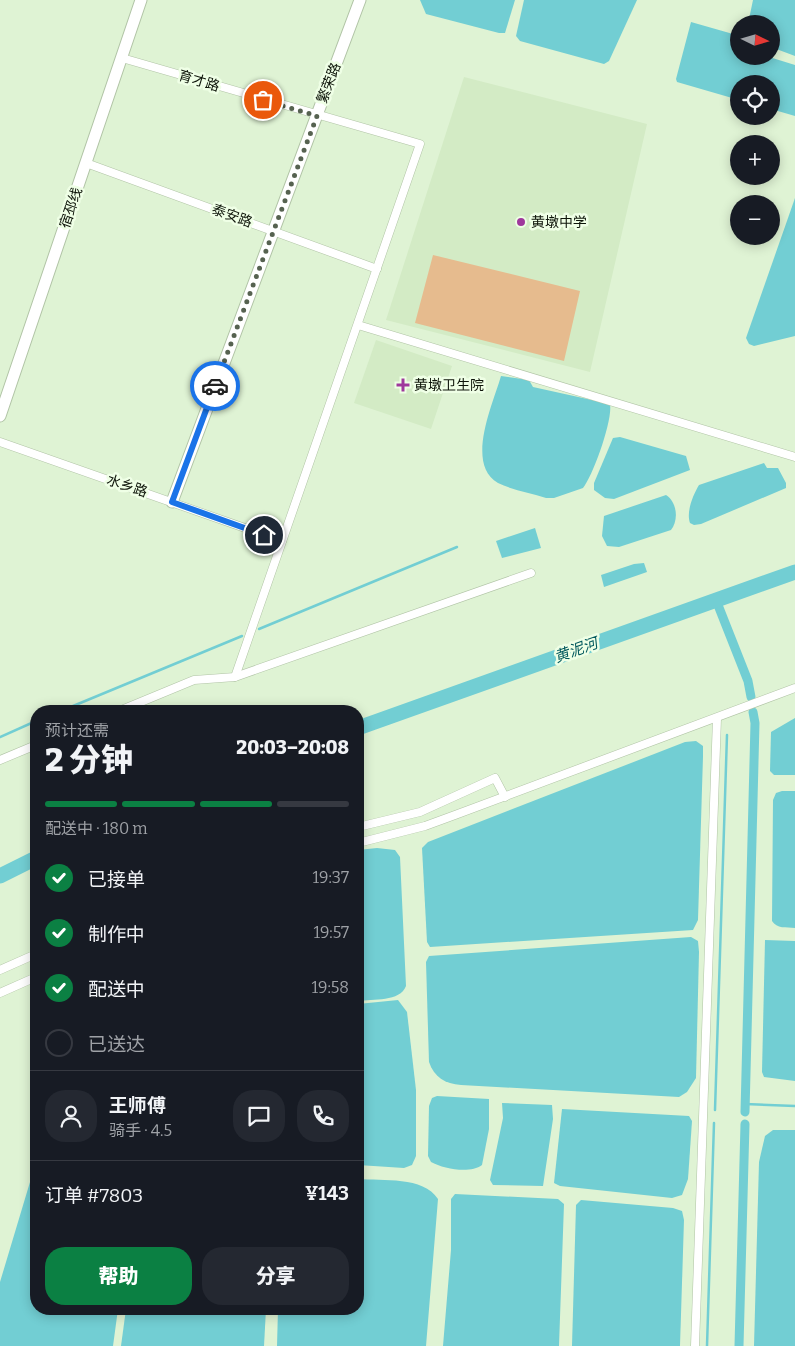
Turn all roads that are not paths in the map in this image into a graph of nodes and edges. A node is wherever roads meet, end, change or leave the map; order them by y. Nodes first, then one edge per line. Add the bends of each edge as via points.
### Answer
1 (141, 0) edge
2 (360, 0) edge
3 (122, 58) junction
4 (317, 116) junction
5 (86, 162) junction
6 (274, 231) junction
7 (377, 269) junction
8 (358, 326) junction
9 (3, 396) edge
10 (0, 416) edge
11 (0, 442) edge
12 (795, 457) edge
13 (172, 502) junction
14 (282, 541) junction
15 (531, 572) dead end
16 (235, 677) junction
17 (795, 688) edge
18 (134, 705) edge
19 (716, 718) junction
20 (30, 748) edge
21 (0, 760) edge
22 (505, 797) junction
23 (420, 812) junction
24 (364, 826) edge
25 (425, 826) junction
26 (364, 841) edge
27 (30, 957) edge
28 (0, 970) edge
29 (30, 980) edge
30 (0, 993) edge
31 (695, 1346) edge

1 - 3 street, 宿邳线
2 - 4 street, 繁荣路
3 - 4 street, 育才路
3 - 5 street, 宿邳线
4 - 6 street, 繁荣路
4 - 7 street, 育才路 via 420,144
5 - 6 street, 泰安路
5 - 9 street, 宿邳线
6 - 7 street, 泰安路
6 - 13 street, 繁荣路
7 - 8 street
8 - 12 street
8 - 14 street
9 - 10 street, 宿邳线
11 - 13 street, 水乡路
13 - 14 street, 水乡路
14 - 16 street
15 - 16 street
16 - 18 street via 194,680
17 - 19 street
19 - 22 street
19 - 31 street
20 - 21 street
22 - 23 street via 495,778
22 - 25 street
23 - 24 street
23 - 25 street
25 - 26 street
27 - 28 street
29 - 30 street

